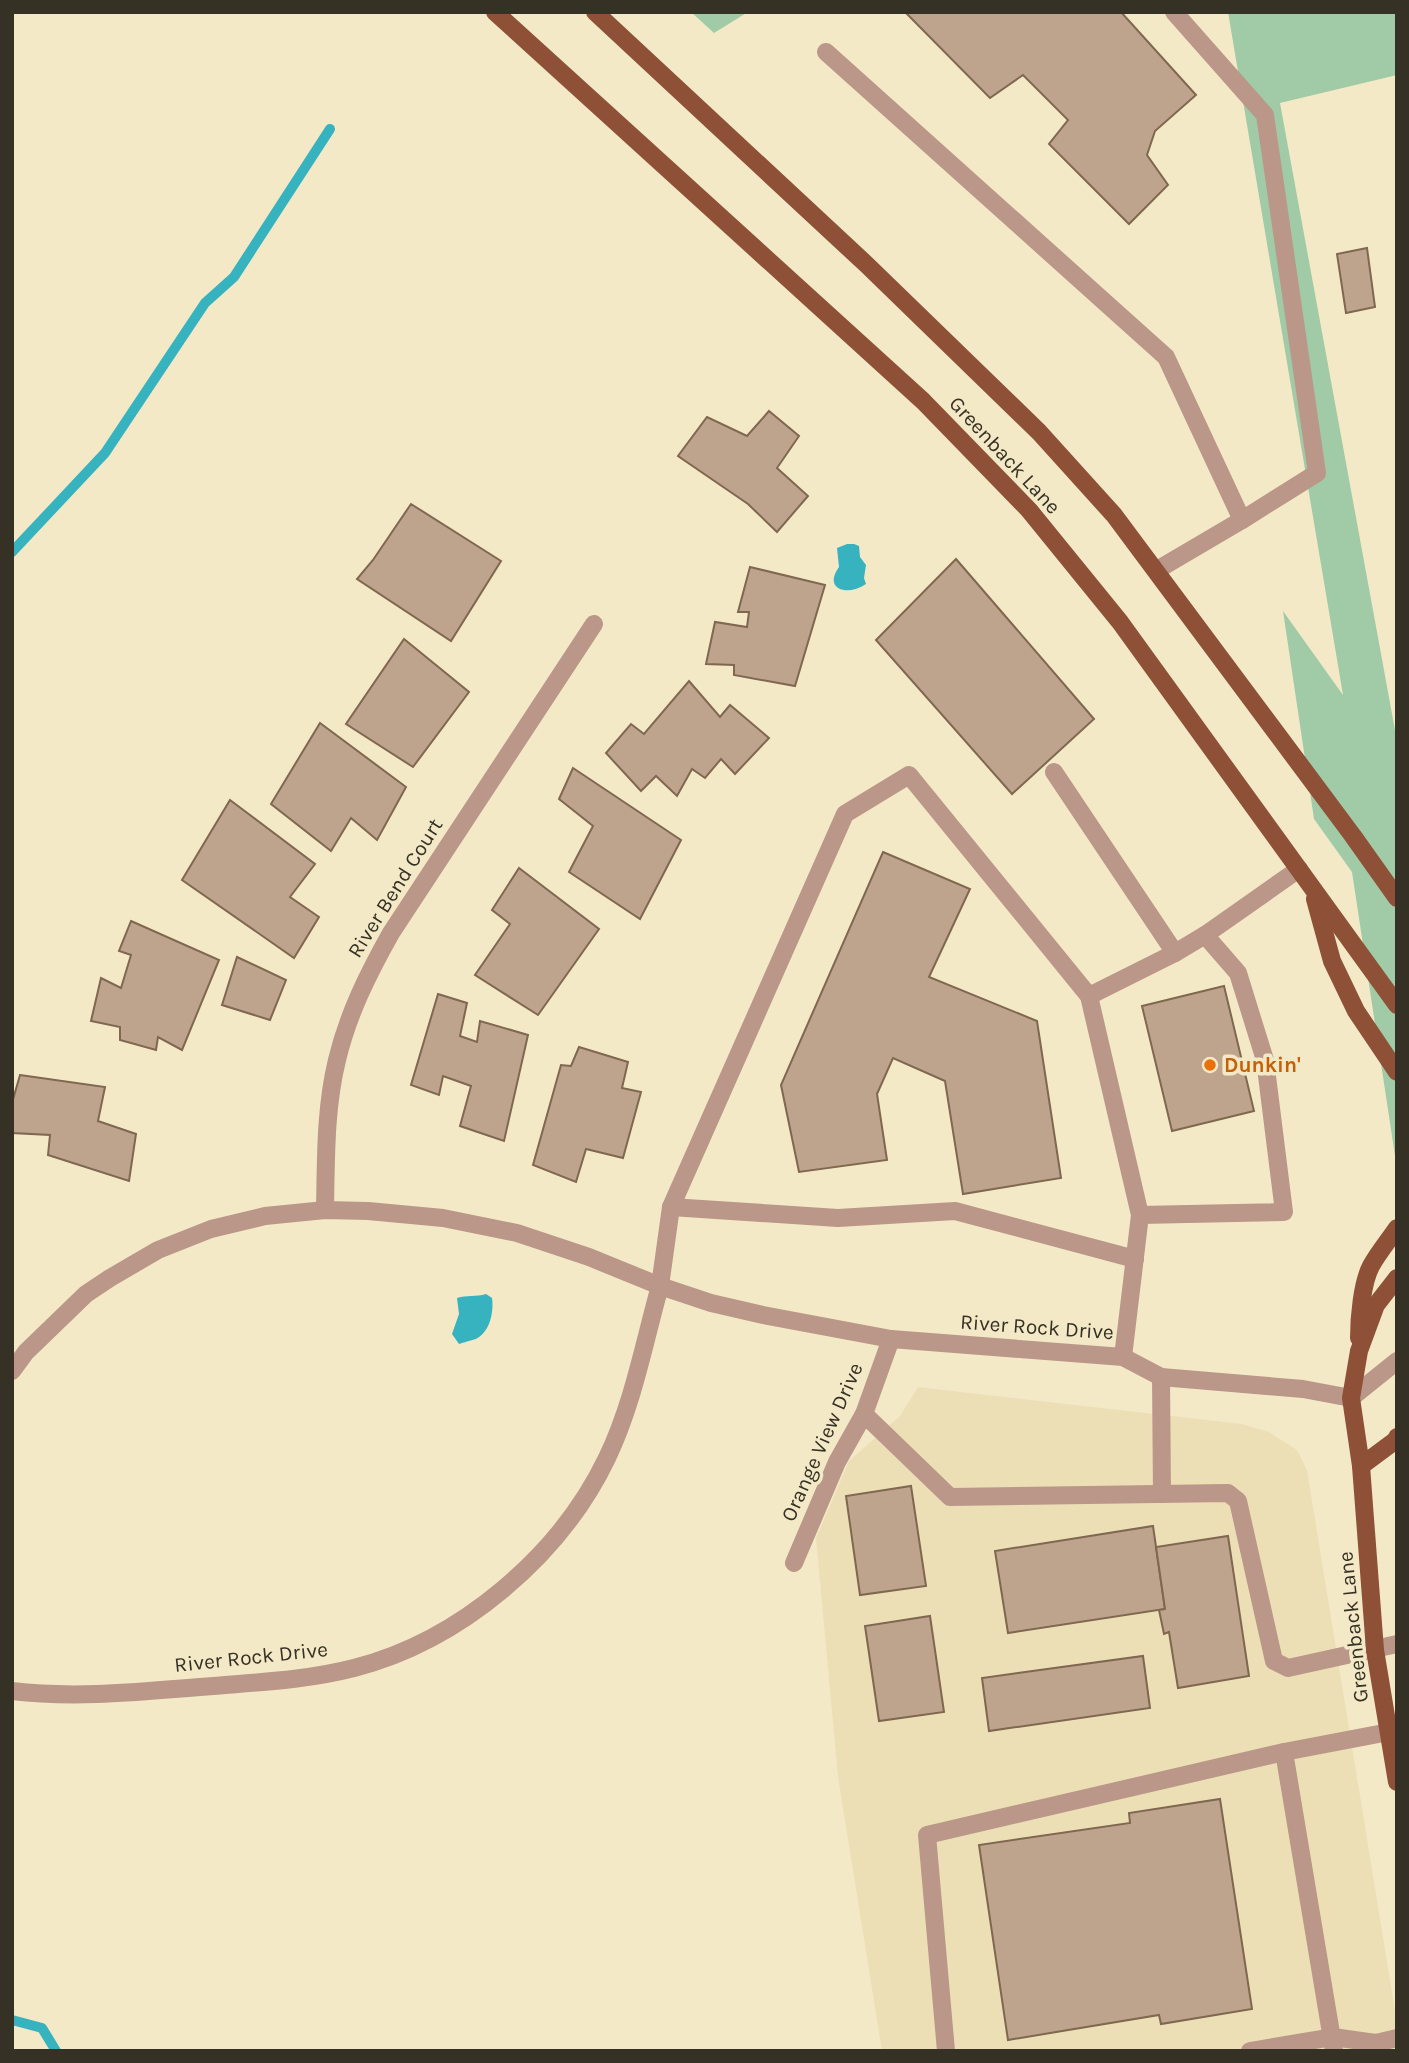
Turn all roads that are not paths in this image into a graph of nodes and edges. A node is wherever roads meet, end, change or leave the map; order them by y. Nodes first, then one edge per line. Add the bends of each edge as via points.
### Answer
1 (495, 12) edge
2 (595, 12) edge
3 (1174, 12) edge
4 (826, 52) dead end
5 (1242, 520) junction
6 (1157, 570) junction
7 (594, 624) dead end
8 (1054, 772) dead end
9 (1298, 869) junction
10 (1311, 885) junction
11 (1397, 898) edge
12 (1205, 935) junction
13 (1175, 953) junction
14 (1089, 996) junction
15 (1397, 1005) edge
16 (1397, 1072) edge
17 (671, 1207) junction
18 (325, 1210) junction
19 (1140, 1215) junction
20 (1397, 1228) edge
21 (1135, 1259) junction
22 (1397, 1278) edge
23 (660, 1286) junction
24 (891, 1339) junction
25 (1359, 1351) junction
26 (1123, 1357) junction
27 (1397, 1361) edge
28 (12, 1371) edge
29 (1161, 1377) junction
30 (1351, 1398) junction
31 (864, 1414) junction
32 (1397, 1437) edge
33 (1361, 1466) junction
34 (1162, 1494) junction
35 (794, 1563) dead end
36 (1397, 1644) edge
37 (1376, 1650) junction
38 (12, 1691) edge
39 (1389, 1732) junction
40 (1284, 1752) junction
41 (1397, 1782) edge
42 (1397, 2038) edge
43 (1333, 2044) edge
44 (946, 2051) edge
45 (1250, 2051) edge

1 - 9 main road, Greenback Lane via 923,401 1029,510 1120,622
2 - 6 main road, Greenback Lane via 1039,432
3 - 5 street via 1265,116 1317,472
4 - 5 street via 1166,357
5 - 6 street
6 - 11 main road, Greenback Lane
7 - 18 street, River Bend Court via 364,981 336,1061 328,1116
8 - 13 street
9 - 10 main road, Greenback Lane
9 - 12 street
10 - 15 main road, Greenback Lane
10 - 16 main road via 1332,961 1356,1011
12 - 13 street
12 - 19 street via 1238,973 1265,1060 1284,1212
13 - 14 street
14 - 17 street via 909,775 845,814
14 - 19 street
17 - 21 street via 838,1218 955,1211
17 - 23 street
18 - 23 street, River Rock Drive via 443,1218 517,1233
18 - 28 street, River Rock Drive via 265,1216 211,1229 158,1250 86,1294
19 - 21 street
20 - 25 main road via 1370,1267 1359,1322
21 - 26 street
22 - 25 main road, Greenback Lane via 1376,1306
23 - 24 street, River Rock Drive via 763,1315
23 - 38 street, River Rock Drive via 628,1406 607,1458 544,1550 503,1590 457,1623 395,1653 301,1679 91,1695
24 - 26 street, River Rock Drive
24 - 31 street, Orange View Drive
25 - 30 main road, Greenback Lane
26 - 29 street, River Rock Drive
27 - 30 street
29 - 30 street, River Rock Drive via 1303,1389
29 - 34 street
30 - 33 main road, Greenback Lane
31 - 34 street via 950,1497
31 - 35 street, Orange View Drive via 837,1462
32 - 33 main road
33 - 37 main road, Greenback Lane
34 - 37 street via 1228,1493 1238,1501 1274,1661 1288,1668
36 - 37 street
37 - 39 main road, Greenback Lane
39 - 40 street
39 - 41 main road, Greenback Lane
40 - 43 street
40 - 44 street via 927,1835
42 - 43 street
43 - 45 street

